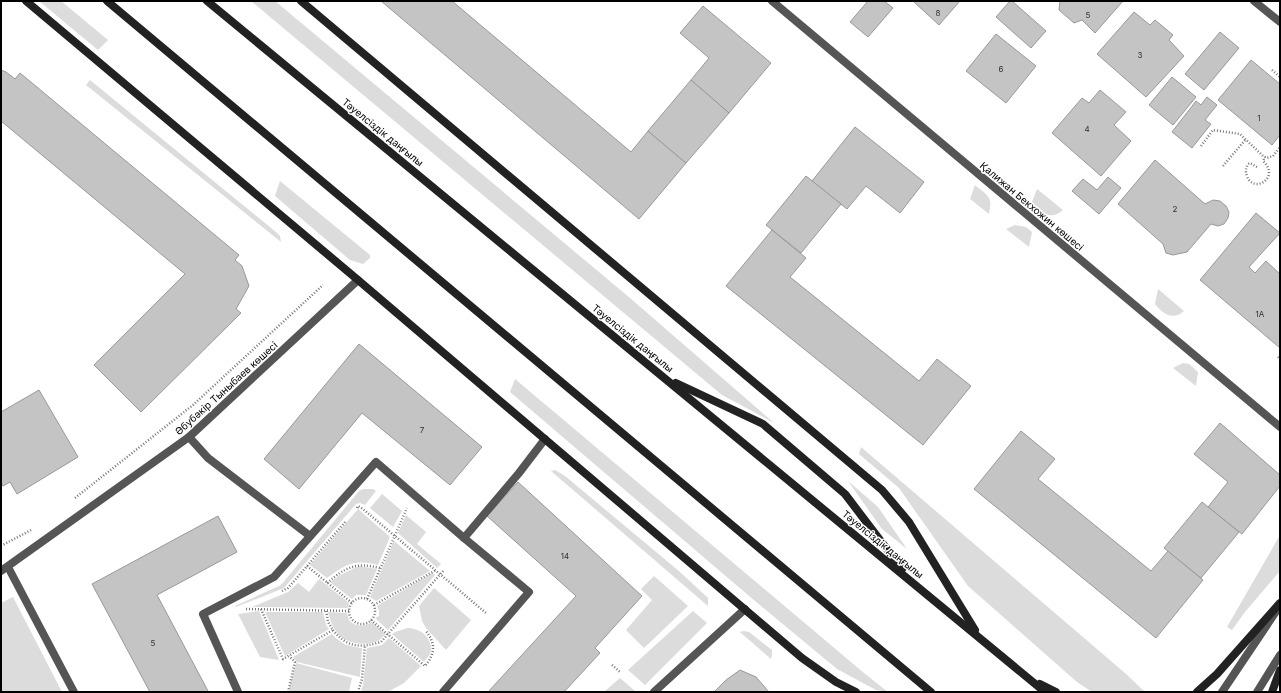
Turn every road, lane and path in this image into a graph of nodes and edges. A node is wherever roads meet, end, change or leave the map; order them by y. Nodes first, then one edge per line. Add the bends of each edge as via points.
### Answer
1 (26, 1) edge
2 (107, 1) edge
3 (207, 1) edge
4 (301, 1) edge
5 (772, 1) edge
6 (1254, 1) edge
7 (1280, 22) edge
8 (1272, 70) dead end
9 (1280, 77) edge
10 (1246, 139) junction
11 (1201, 146) dead end
12 (1280, 147) edge
13 (1265, 157) junction
14 (1223, 166) dead end
15 (1257, 167) dead end
16 (358, 280) junction
17 (323, 285) dead end
18 (664, 377) junction
19 (1280, 427) edge
20 (189, 437) junction
21 (545, 439) junction
22 (413, 495) junction
23 (74, 499) dead end
24 (353, 512) dead end
25 (348, 518) dead end
26 (36, 528) dead end
27 (394, 535) junction
28 (310, 536) junction
29 (464, 538) junction
30 (1, 546) edge
31 (307, 566) junction
32 (380, 568) junction
33 (5, 569) edge
34 (436, 570) junction
35 (444, 570) dead end
36 (440, 574) junction
37 (909, 579) junction
38 (327, 582) junction
39 (281, 591) dead end
40 (367, 598) junction
41 (352, 603) junction
42 (374, 605) junction
43 (1280, 605) edge
44 (245, 609) dead end
45 (261, 609) junction
46 (745, 609) junction
47 (326, 610) junction
48 (350, 610) junction
49 (486, 613) dead end
50 (371, 620) junction
51 (333, 630) junction
52 (426, 631) dead end
53 (388, 635) junction
54 (978, 636) junction
55 (365, 646) junction
56 (1280, 655) edge
57 (289, 656) junction
58 (612, 665) dead end
59 (1280, 670) edge
60 (621, 673) dead end
61 (1028, 678) junction
62 (74, 692) edge
63 (238, 692) edge
64 (288, 692) edge
65 (358, 692) edge
66 (443, 692) edge
67 (654, 692) edge
68 (856, 692) edge
69 (931, 692) edge
70 (1045, 692) edge
71 (1056, 692) edge
72 (1197, 692) edge
73 (1222, 692) edge
74 (1257, 692) edge
75 (1272, 692) edge

1 - 16 main road
2 - 69 main road
3 - 18 main road, Тәуелсіздік даңғылы
4 - 54 main road via 882,490 909,522
5 - 19 street, Қалижан Бекхожин көшесі
6 - 7 street
8 - 9 path
10 - 11 path via 1240,134 1213,130
10 - 13 path
10 - 14 path
12 - 13 path via 1273,156
13 - 15 path via 1263,161 1268,165 1269,178 1257,185 1247,178 1245,172 1250,163
16 - 20 street, Әбубәкір Тыныбаев көшесі
16 - 21 main road
17 - 23 path via 193,405
18 - 37 main road, Тәуелсіздік даңғылы
18 - 37 main road via 762,424 845,494
20 - 28 street via 208,458
20 - 33 street, Әбубәкір Тыныбаев көшесі
21 - 29 street
21 - 46 main road
22 - 27 path
22 - 28 street via 376,462
22 - 29 street
24 - 27 path via 358,506 363,508
25 - 31 path
26 - 30 path
27 - 32 path
27 - 34 path
28 - 63 street via 274,577 203,614
29 - 66 street via 529,592
31 - 38 path
31 - 39 path via 288,588
32 - 38 path via 358,565 340,572
32 - 40 path
33 - 62 street
34 - 36 path
34 - 42 path
35 - 36 path
36 - 49 path
36 - 53 path
37 - 54 main road, Тәуелсіздік даңғылы
38 - 41 path
40 - 41 path via 359,598
40 - 42 path
41 - 48 path
42 - 50 path via 375,612
43 - 72 main road
43 - 73 street
44 - 45 path
45 - 47 path
45 - 57 path via 283,659
46 - 67 street
46 - 68 main road via 802,658 836,682
47 - 48 path
47 - 51 path via 328,622
48 - 50 path via 352,618 359,623
50 - 53 path
51 - 55 path via 346,643
51 - 57 path
52 - 53 path via 434,650 425,666
53 - 55 path via 381,642
54 - 61 main road, Тәуелсіздік даңғылы
55 - 65 path
56 - 74 street
57 - 64 path via 295,662
58 - 60 path
59 - 75 main road
61 - 70 main road, Тәуелсіздік даңғылы
61 - 71 main road

